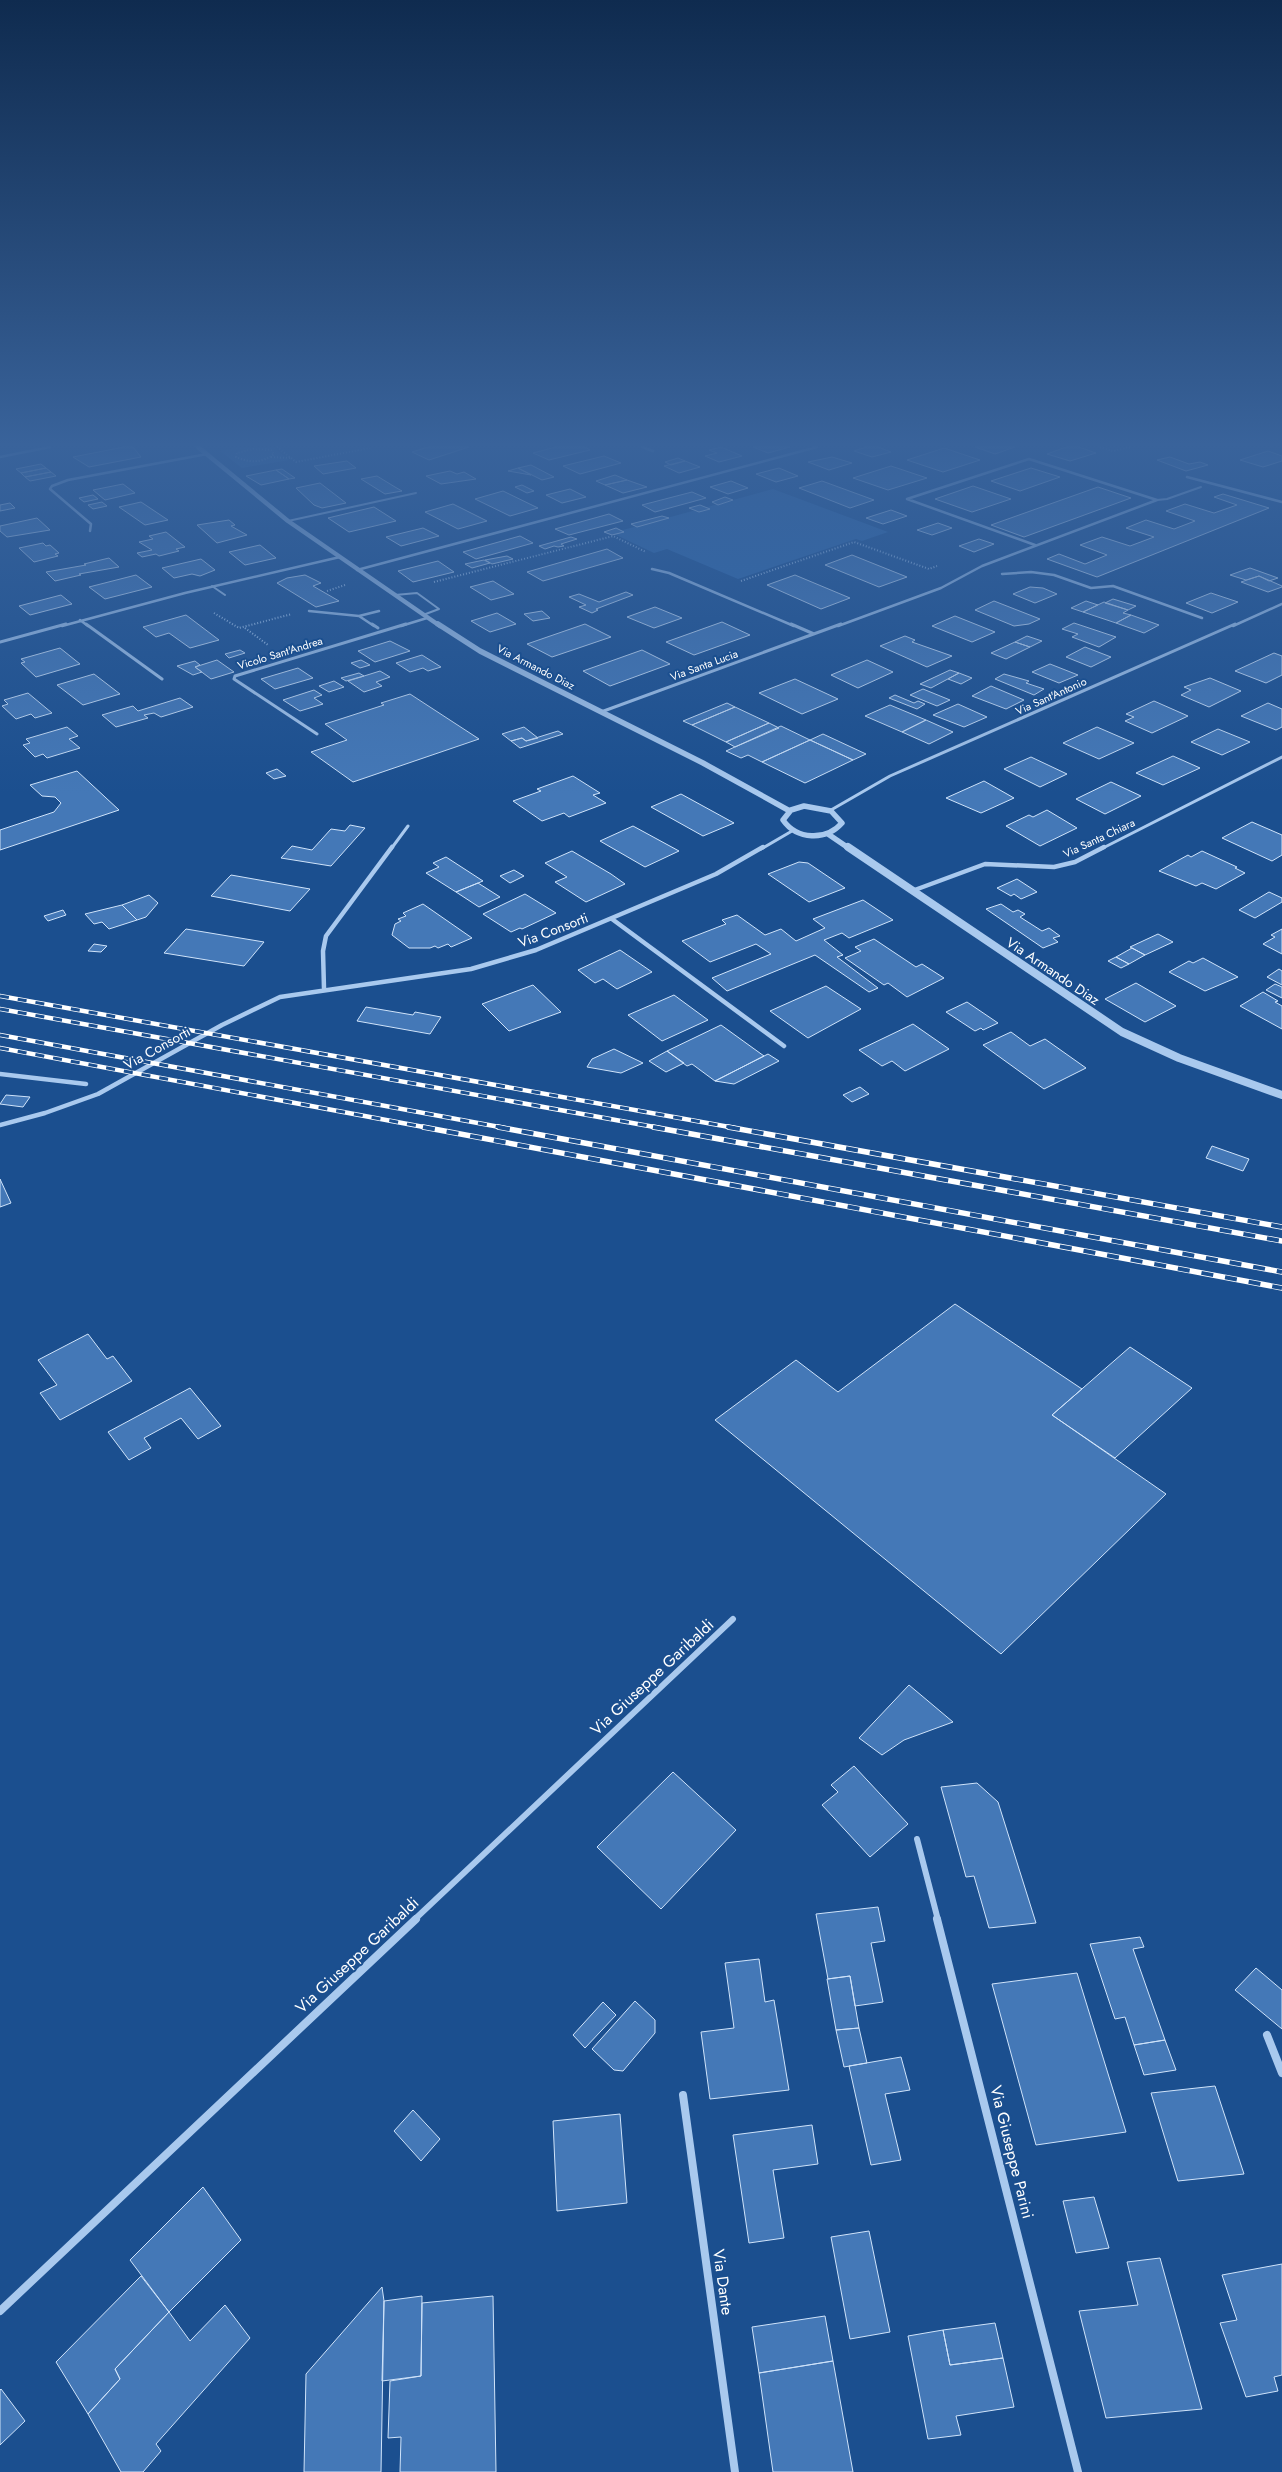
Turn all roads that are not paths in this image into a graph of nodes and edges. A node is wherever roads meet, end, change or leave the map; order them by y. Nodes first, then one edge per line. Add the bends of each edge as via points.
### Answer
1 (316, 562) edge
2 (347, 562) edge
3 (386, 562) edge
4 (994, 562) edge
5 (652, 569) dead end
6 (357, 570) junction
7 (1002, 574) dead end
8 (212, 586) junction
9 (225, 595) dead end
10 (394, 596) junction
11 (1282, 604) edge
12 (309, 611) road end
13 (379, 611) dead end
14 (359, 616) junction
15 (425, 616) junction
16 (1202, 618) dead end
17 (80, 620) junction
18 (378, 628) dead end
19 (814, 635) junction
20 (0, 642) edge
21 (162, 678) dead end
22 (601, 712) junction
23 (316, 734) dead end
24 (1282, 757) edge
25 (788, 810) junction
26 (831, 810) junction
27 (408, 826) dead end
28 (792, 831) junction
29 (828, 834) junction
30 (912, 891) junction
31 (612, 919) junction
32 (324, 989) junction
33 (784, 1046) dead end
34 (0, 1074) edge
35 (86, 1084) dead end
36 (1282, 1095) edge
37 (0, 1125) edge
38 (734, 1619) dead end
39 (917, 1839) dead end
40 (1267, 2035) dead end
41 (1282, 2073) edge
42 (682, 2095) dead end
43 (0, 2311) edge
44 (735, 2472) edge
45 (1078, 2472) edge

1 - 8 street
2 - 6 street, Via Armando Diaz
3 - 6 street
4 - 19 street, Via Santa Lucia via 941,588
5 - 19 street via 669,572
6 - 10 street, Via Armando Diaz
7 - 16 street via 1038,573 1092,588 1113,586
8 - 9 lane
8 - 17 street
10 - 15 street, Via Armando Diaz
10 - 15 lane via 416,593 439,609
11 - 26 street, Via Sant'Antonio via 890,776
12 - 14 street
13 - 14 street
14 - 18 street
15 - 22 street, Via Armando Diaz via 499,662
15 - 23 street, Vicolo Sant'Andrea via 235,676 234,679
17 - 20 street
17 - 21 street
19 - 22 street, Via Santa Lucia
22 - 25 street, Via Armando Diaz
24 - 30 street, Via Santa Chiara via 1075,862 1054,867 984,864
25 - 26 street via 804,806
25 - 28 street via 782,820
26 - 29 street via 840,816 842,823
27 - 32 street via 326,936
28 - 29 street
28 - 31 street, Via Consorti via 716,874
29 - 30 street, Via Armando Diaz
30 - 36 street, Via Armando Diaz via 1122,1032 1179,1058
31 - 32 street, Via Consorti via 499,962
31 - 33 street
32 - 37 street, Via Consorti via 274,1000 222,1024 98,1094
34 - 35 street
38 - 43 street, Via Giuseppe Garibaldi
39 - 45 street, Via Giuseppe Parini
40 - 41 street
42 - 44 street, Via Dante

